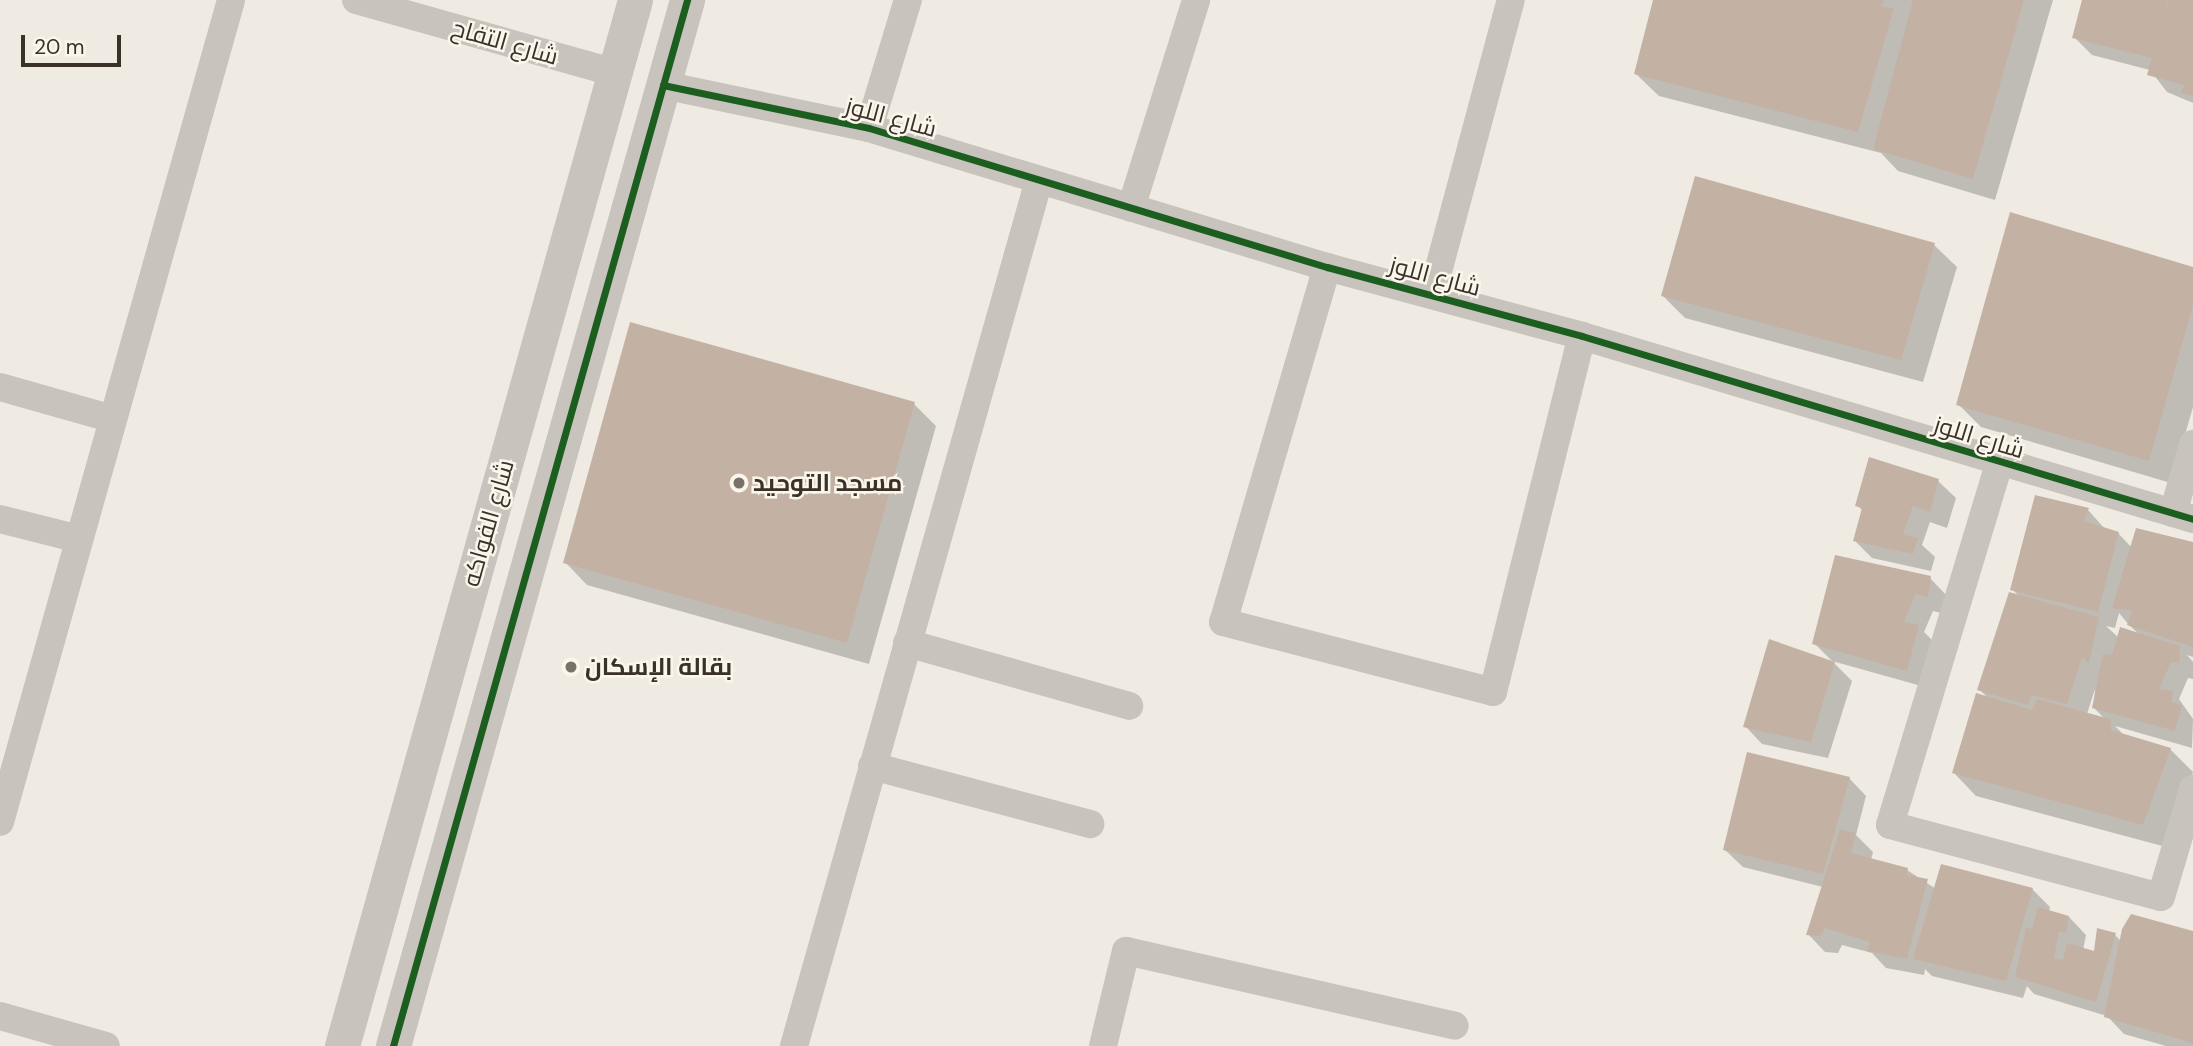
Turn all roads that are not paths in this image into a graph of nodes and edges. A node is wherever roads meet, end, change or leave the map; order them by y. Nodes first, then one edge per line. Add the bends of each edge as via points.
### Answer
1 (231, 0) edge
2 (356, 0) edge
3 (635, 0) edge
4 (687, 0) edge
5 (908, 0) edge
6 (1196, 0) edge
7 (1511, 0) edge
8 (413, 8) edge
9 (615, 73) junction
10 (663, 85) junction
11 (869, 128) junction
12 (1039, 180) junction
13 (1131, 208) junction
14 (1327, 267) junction
15 (1432, 294) junction
16 (1582, 336) junction
17 (0, 387) edge
18 (113, 419) junction
19 (2193, 444) edge
20 (1998, 464) junction
21 (2183, 516) edge
22 (0, 519) edge
23 (79, 539) junction
24 (907, 643) junction
25 (1129, 706) dead end
26 (872, 766) junction
27 (2193, 789) edge
28 (0, 822) edge
29 (1090, 824) dead end
30 (0, 1016) edge
31 (1455, 1026) dead end
32 (106, 1046) edge
33 (342, 1046) edge
34 (393, 1046) edge
35 (794, 1046) edge
36 (1103, 1046) edge

1 - 18 street
2 - 8 street, شارع التفاح
3 - 9 street, شارع الفواكه
4 - 10 street
5 - 11 street
6 - 13 street
7 - 15 street
8 - 9 street, شارع التفاح
9 - 33 street, شارع الفواكه
10 - 11 street, شارع اللوز
10 - 34 street
11 - 12 street, شارع اللوز
12 - 13 street, شارع اللوز
12 - 24 street
13 - 14 street, شارع اللوز
14 - 15 street, شارع اللوز
14 - 16 street via 1223,622 1493,692
15 - 16 street, شارع اللوز
16 - 20 street, شارع اللوز
17 - 18 street
18 - 23 street
19 - 21 street
20 - 21 street, شارع اللوز
20 - 27 street via 1890,825 2161,897
22 - 23 street
23 - 28 street
24 - 25 street
24 - 26 street
26 - 29 street
26 - 35 street
30 - 32 street
31 - 36 street via 1126,951

